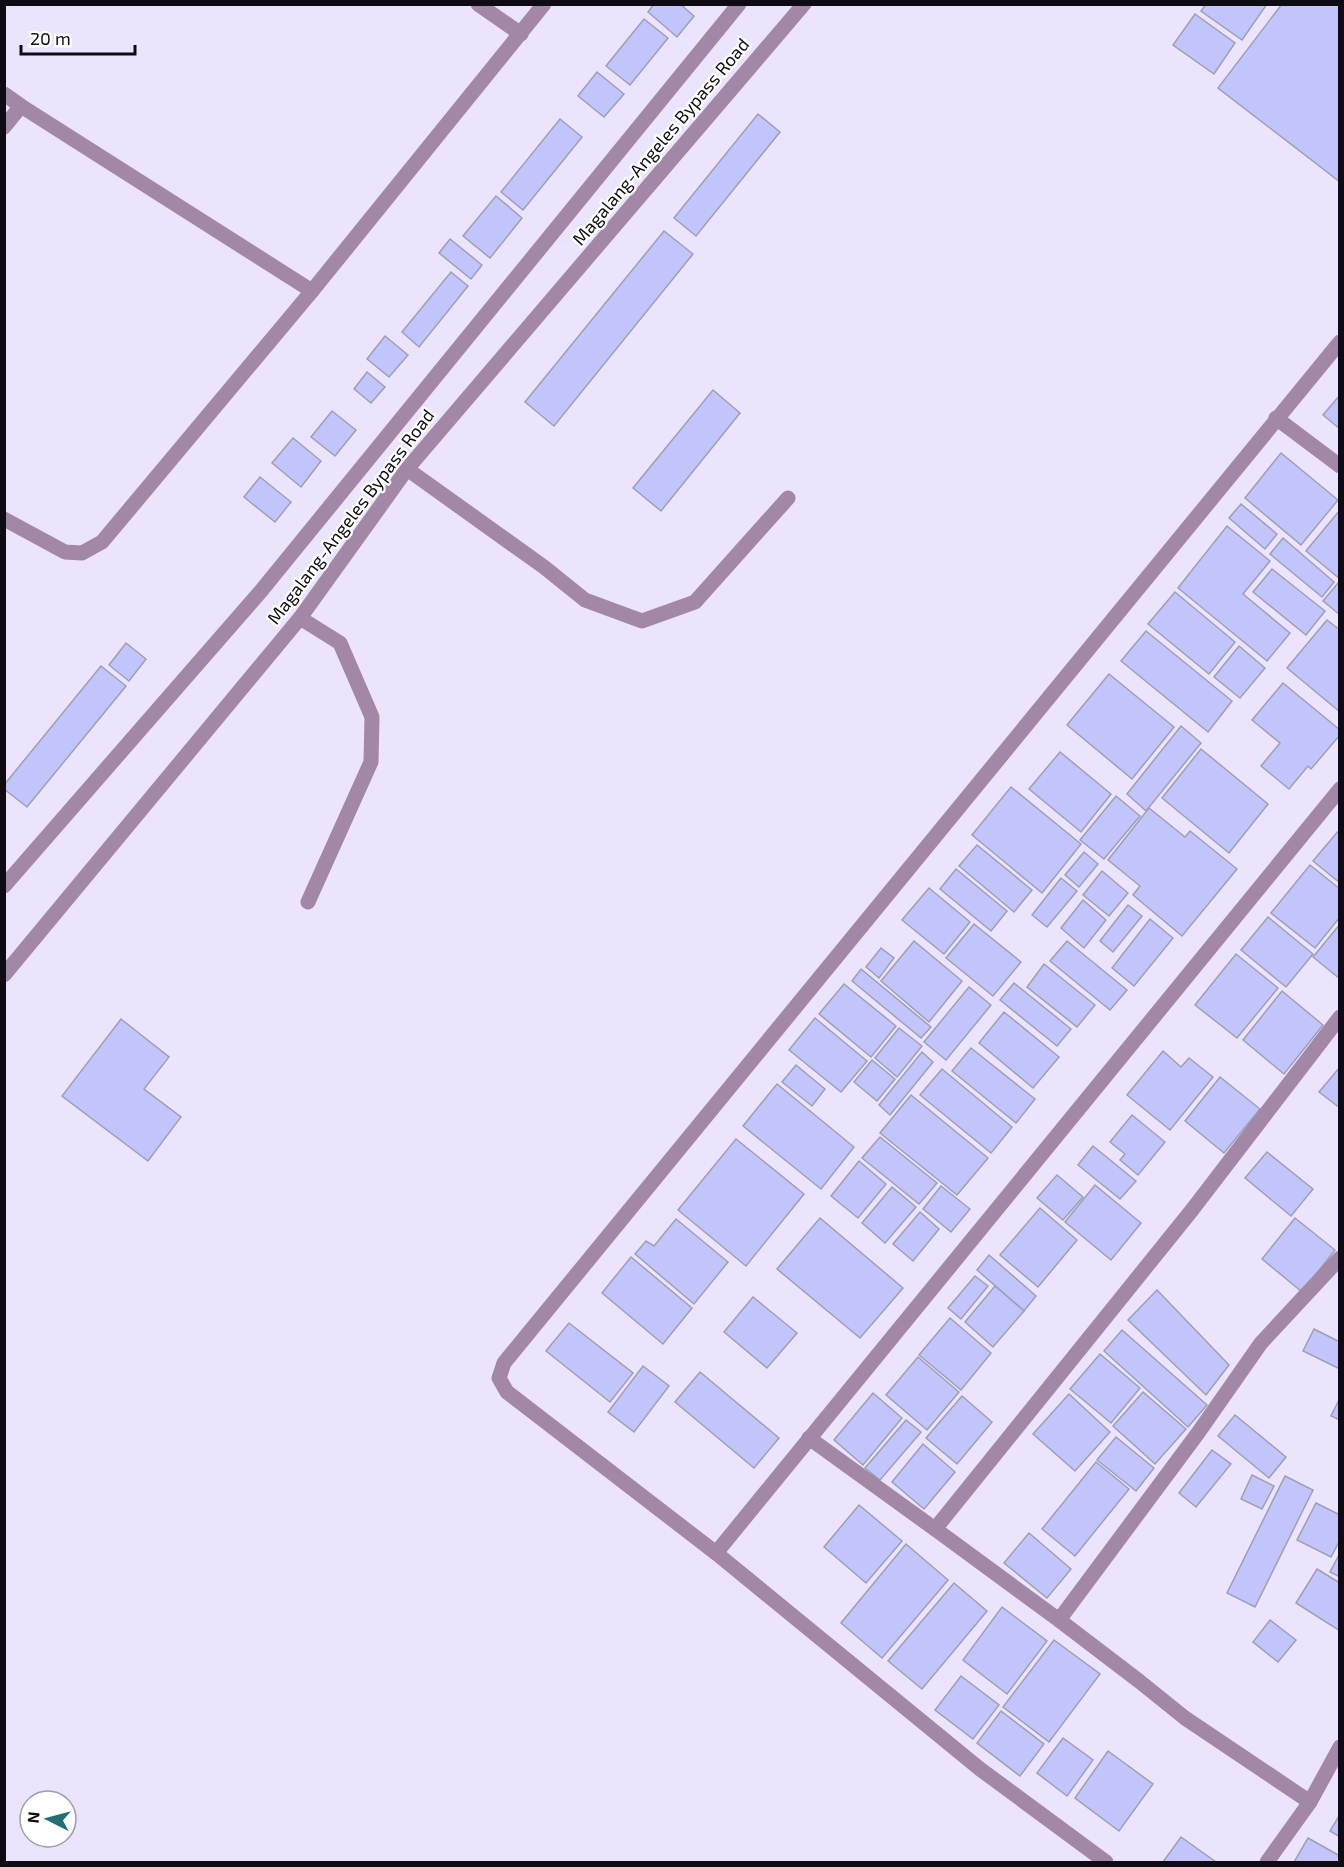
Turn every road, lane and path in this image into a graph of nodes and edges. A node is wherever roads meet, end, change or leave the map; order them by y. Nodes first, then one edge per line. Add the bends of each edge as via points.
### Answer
1 (478, 4) edge
2 (544, 4) edge
3 (739, 4) edge
4 (804, 4) edge
5 (521, 34) junction
6 (4, 94) edge
7 (21, 106) junction
8 (4, 126) edge
9 (312, 291) junction
10 (1340, 342) edge
11 (1276, 418) junction
12 (1340, 466) edge
13 (407, 469) junction
14 (788, 498) dead end
15 (4, 519) edge
16 (300, 618) junction
17 (1340, 789) edge
18 (4, 886) edge
19 (308, 902) dead end
20 (4, 975) edge
21 (1340, 1017) edge
22 (1340, 1258) edge
23 (809, 1438) junction
24 (935, 1529) junction
25 (716, 1553) junction
26 (1059, 1620) junction
27 (1340, 1747) edge
28 (1310, 1802) junction
29 (1106, 1863) edge
30 (1267, 1863) edge

1 - 5 street
2 - 5 street
3 - 18 street, Magalang-Angeles Bypass Road via 269,582
4 - 13 street, Magalang-Angeles Bypass Road
5 - 9 street
6 - 7 street
7 - 8 street
7 - 9 street
9 - 15 street via 102,542 82,553 65,552
10 - 11 street
11 - 12 street
11 - 25 street via 504,1363 499,1378 507,1392
13 - 14 street via 585,600 642,621 695,602
13 - 16 street, Magalang-Angeles Bypass Road
16 - 19 street via 340,644 372,717 371,762
16 - 20 street, Magalang-Angeles Bypass Road
17 - 23 street
21 - 24 street via 1192,1210
22 - 26 street via 1261,1343
23 - 24 street
23 - 25 street
24 - 26 street
25 - 29 street via 980,1769
26 - 28 street via 1185,1718
27 - 28 street
28 - 30 street

